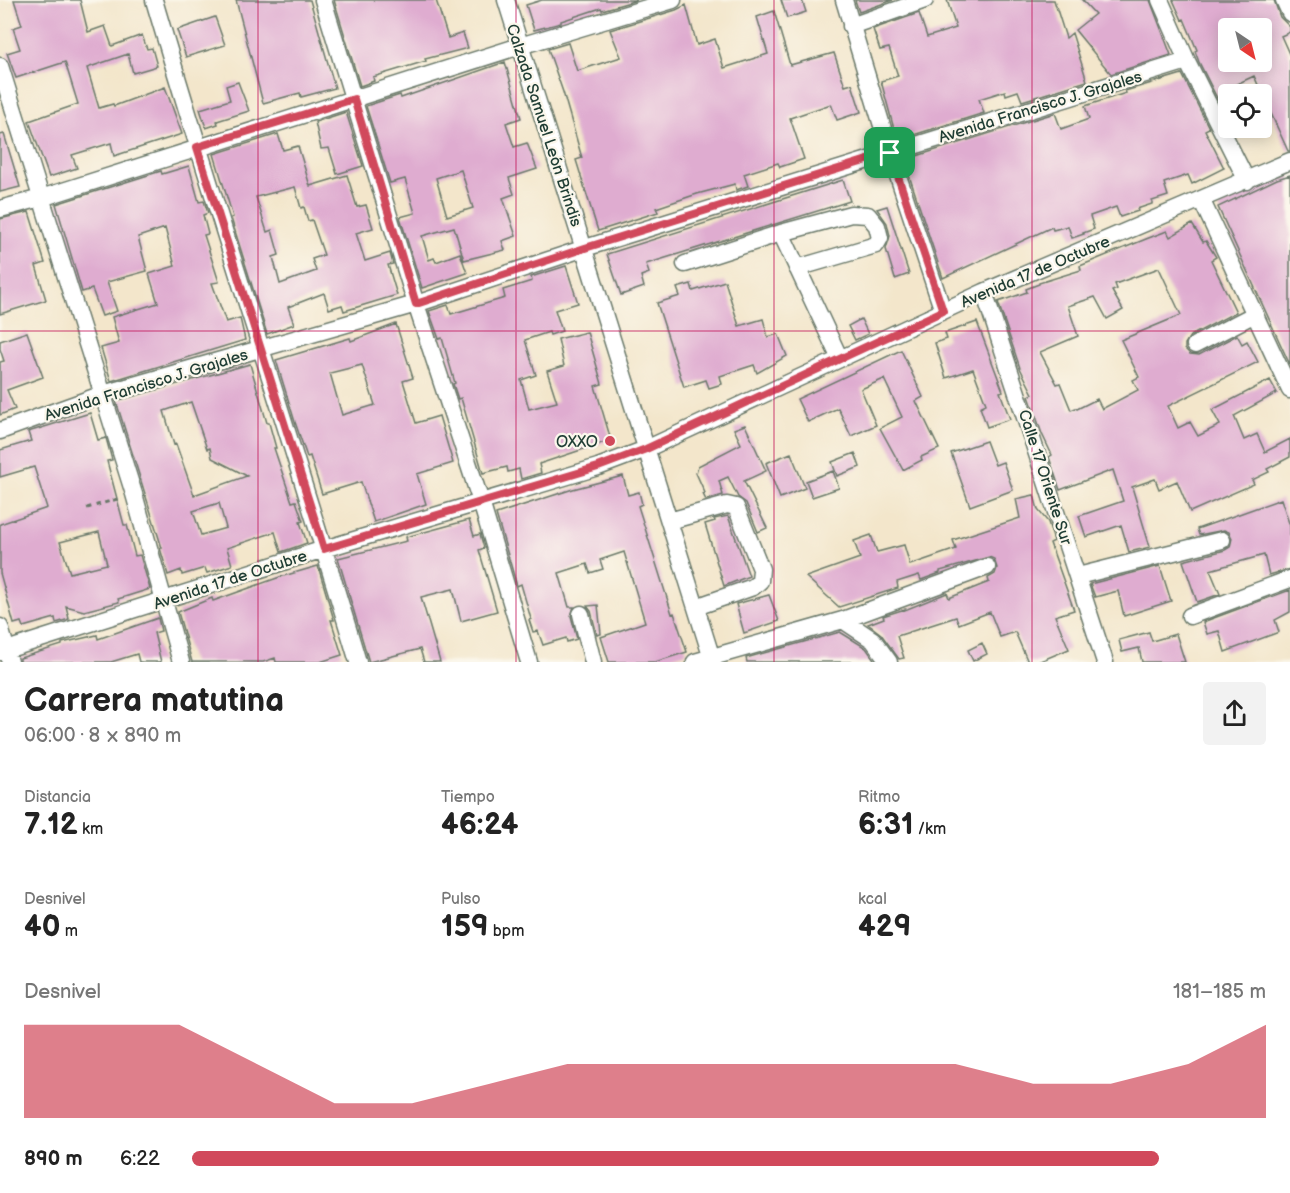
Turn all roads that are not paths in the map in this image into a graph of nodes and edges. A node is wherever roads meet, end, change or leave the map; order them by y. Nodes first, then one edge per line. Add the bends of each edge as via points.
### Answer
1 (153, 0) edge
2 (323, 0) edge
3 (506, 0) edge
4 (673, 0) edge
5 (844, 0) edge
6 (925, 0) edge
7 (1161, 0) edge
8 (1284, 0) edge
9 (1290, 13) edge
10 (851, 26) junction
11 (519, 46) junction
12 (1187, 61) junction
13 (0, 66) edge
14 (354, 99) junction
15 (197, 147) junction
16 (890, 153) junction
17 (1290, 161) edge
18 (1246, 181) junction
19 (41, 198) junction
20 (1201, 199) junction
21 (0, 208) edge
22 (781, 233) junction
23 (585, 248) junction
24 (685, 264) dead end
25 (798, 268) junction
26 (984, 292) junction
27 (416, 304) junction
28 (943, 311) junction
29 (1255, 314) junction
30 (1195, 345) dead end
31 (261, 348) junction
32 (840, 359) junction
33 (1290, 390) edge
34 (103, 394) junction
35 (0, 431) edge
36 (646, 449) junction
37 (481, 502) junction
38 (669, 521) junction
39 (1222, 540) dead end
40 (324, 549) junction
41 (987, 567) dead end
42 (1078, 576) junction
43 (1290, 579) edge
44 (163, 601) junction
45 (696, 607) junction
46 (581, 614) dead end
47 (1190, 616) dead end
48 (843, 620) junction
49 (0, 627) edge
50 (6, 655) edge
51 (713, 659) edge
52 (181, 662) edge
53 (358, 662) edge
54 (529, 662) edge
55 (594, 662) edge
56 (695, 662) edge
57 (889, 662) edge
58 (1105, 662) edge

1 - 15 street
2 - 14 street
3 - 11 street, Calzada Samuel León Brindis
4 - 11 street
5 - 10 street
6 - 10 street
7 - 12 street
8 - 9 street
10 - 16 street
11 - 14 street
11 - 23 street, Calzada Samuel León Brindis
12 - 16 street, Avenida Francisco J. Grajales
12 - 18 street
13 - 19 street
14 - 15 street
14 - 27 street
15 - 19 street
15 - 31 street
16 - 23 street, Avenida Francisco J. Grajales
16 - 28 street
17 - 18 street, Avenida 17 de Octubre
18 - 20 street, Avenida 17 de Octubre
19 - 21 street
19 - 34 street
20 - 26 street, Avenida 17 de Octubre
20 - 29 street
22 - 24 street
22 - 25 street
22 - 25 street via 851,214 868,215 877,226 880,238 876,245
23 - 27 street, Avenida Francisco J. Grajales
23 - 36 street, Calzada Samuel León Brindis
25 - 32 street
26 - 28 street, Avenida 17 de Octubre
26 - 42 street, Calle 17 Oriente Sur
27 - 31 street, Avenida Francisco J. Grajales
27 - 37 street
28 - 32 street, Avenida 17 de Octubre
29 - 30 street
29 - 33 street
31 - 34 street, Avenida Francisco J. Grajales
31 - 40 street
32 - 36 street, Avenida 17 de Octubre
34 - 35 street, Avenida Francisco J. Grajales
34 - 44 street
36 - 37 street, Avenida 17 de Octubre
36 - 38 street, Calzada Samuel León Brindis
37 - 40 street, Avenida 17 de Octubre
37 - 54 street
38 - 45 street, Calzada Samuel León Brindis
38 - 45 street via 727,505 736,507 761,569 760,581 753,587
39 - 42 street
40 - 44 street, Avenida 17 de Octubre
40 - 53 street
41 - 48 street
42 - 58 street, Calle 17 Oriente Sur
43 - 47 street
44 - 50 street, Avenida 17 de Octubre
44 - 52 street
45 - 51 street, Calzada Samuel León Brindis
46 - 55 street
48 - 51 street
48 - 57 street via 873,640
49 - 50 street
51 - 56 street

